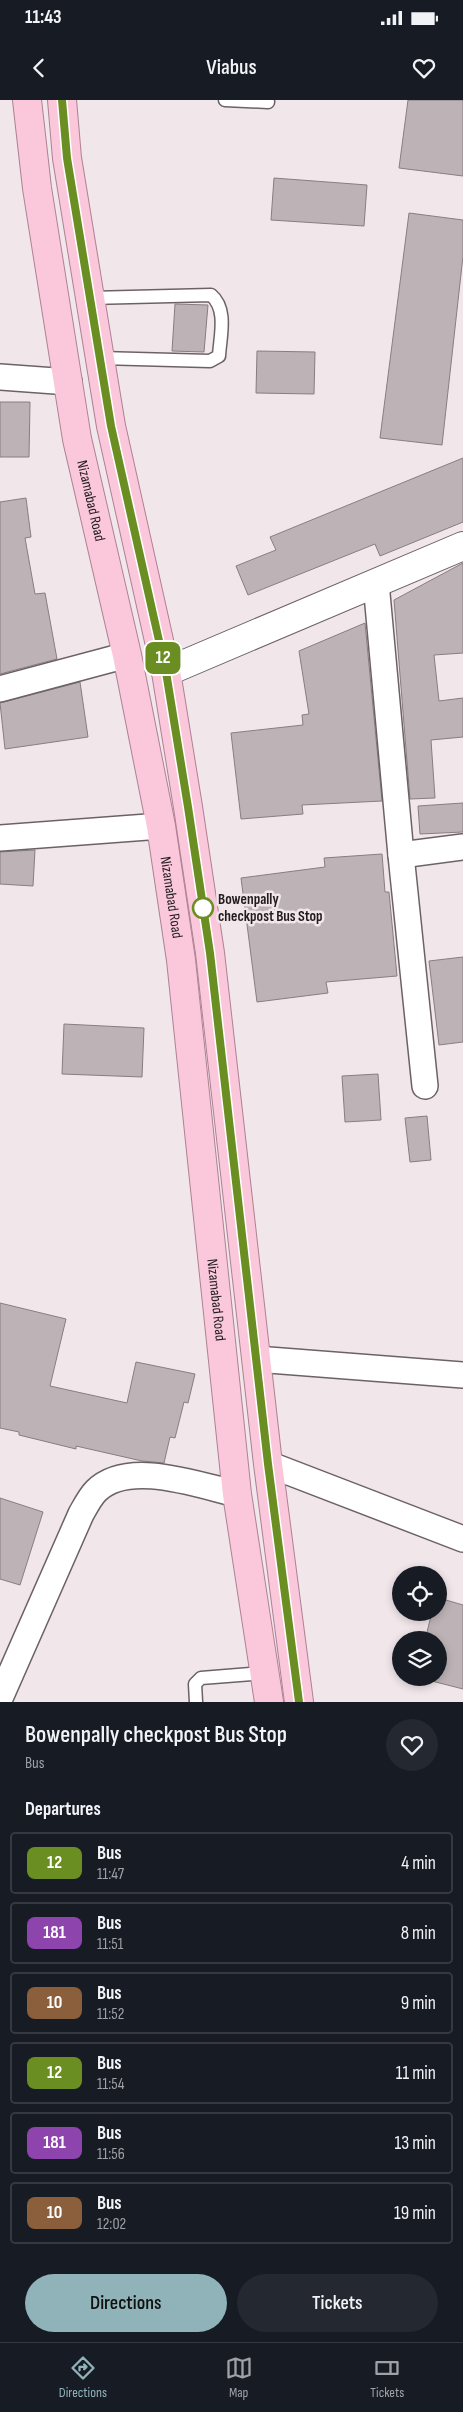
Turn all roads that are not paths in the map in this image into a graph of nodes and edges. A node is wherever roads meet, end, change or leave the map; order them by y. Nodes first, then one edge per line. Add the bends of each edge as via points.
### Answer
1 (27, 100) edge
2 (62, 100) edge
3 (225, 100) edge
4 (268, 102) dead end
5 (90, 298) junction
6 (100, 358) junction
7 (0, 377) edge
8 (70, 382) junction
9 (463, 546) edge
10 (376, 583) junction
11 (127, 655) junction
12 (166, 672) junction
13 (0, 689) edge
14 (161, 826) junction
15 (0, 838) edge
16 (463, 847) edge
17 (400, 855) junction
18 (425, 1086) dead end
19 (256, 1359) junction
20 (463, 1375) edge
21 (268, 1464) junction
22 (237, 1494) junction
23 (463, 1538) edge
24 (264, 1673) junction
25 (0, 1698) edge
26 (196, 1702) edge
27 (269, 1702) edge
28 (299, 1702) edge

1 - 8 highway, Nizamabad Road via 37,188
2 - 5 highway, Nizamabad Road via 67,158
3 - 4 lane
5 - 6 highway, Nizamabad Road
5 - 6 lane via 211,295 222,310 219,356 210,361
6 - 12 highway, Nizamabad Road via 111,426
7 - 8 street
8 - 11 highway, Nizamabad Road via 77,439
9 - 10 street
10 - 12 street
10 - 17 street
11 - 13 street
11 - 14 highway, Nizamabad Road
12 - 19 highway, Nizamabad Road via 210,953
14 - 15 street
14 - 22 highway, Nizamabad Road via 181,960
16 - 17 street
17 - 18 street
19 - 20 street
19 - 21 highway, Nizamabad Road
21 - 23 street
21 - 28 highway, Nizamabad Road
22 - 24 highway, Nizamabad Road
22 - 25 street via 163,1477 135,1475 112,1480 96,1492 80,1514
24 - 26 lane via 201,1678 195,1684
24 - 27 highway, Nizamabad Road

